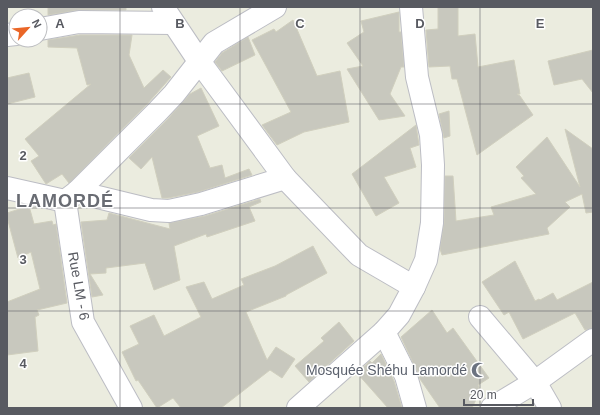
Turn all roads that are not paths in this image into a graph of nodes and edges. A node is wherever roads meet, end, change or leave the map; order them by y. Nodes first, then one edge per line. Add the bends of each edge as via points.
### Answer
1 (275, 7) edge
2 (412, 7) edge
3 (168, 15) edge
4 (48, 28) edge
5 (199, 62) junction
6 (284, 178) junction
7 (7, 188) edge
8 (71, 197) junction
9 (414, 287) junction
10 (480, 317) dead end
11 (384, 332) junction
12 (593, 340) edge
13 (535, 382) junction
14 (131, 408) edge
15 (298, 408) edge
16 (415, 408) edge
17 (492, 408) edge
18 (550, 408) edge

1 - 5 street via 214,43
2 - 9 street via 417,77 431,135 433,165 432,224 426,260
3 - 4 street via 79,22
3 - 5 street
5 - 6 street
5 - 8 street via 157,112
6 - 8 street via 202,204 169,211
6 - 9 street via 359,255
7 - 8 street
8 - 14 street, Rue LM - 6 via 83,322
9 - 11 street via 399,316
10 - 13 street
11 - 15 street
11 - 16 street via 406,376
12 - 13 street
13 - 17 street
13 - 18 street

